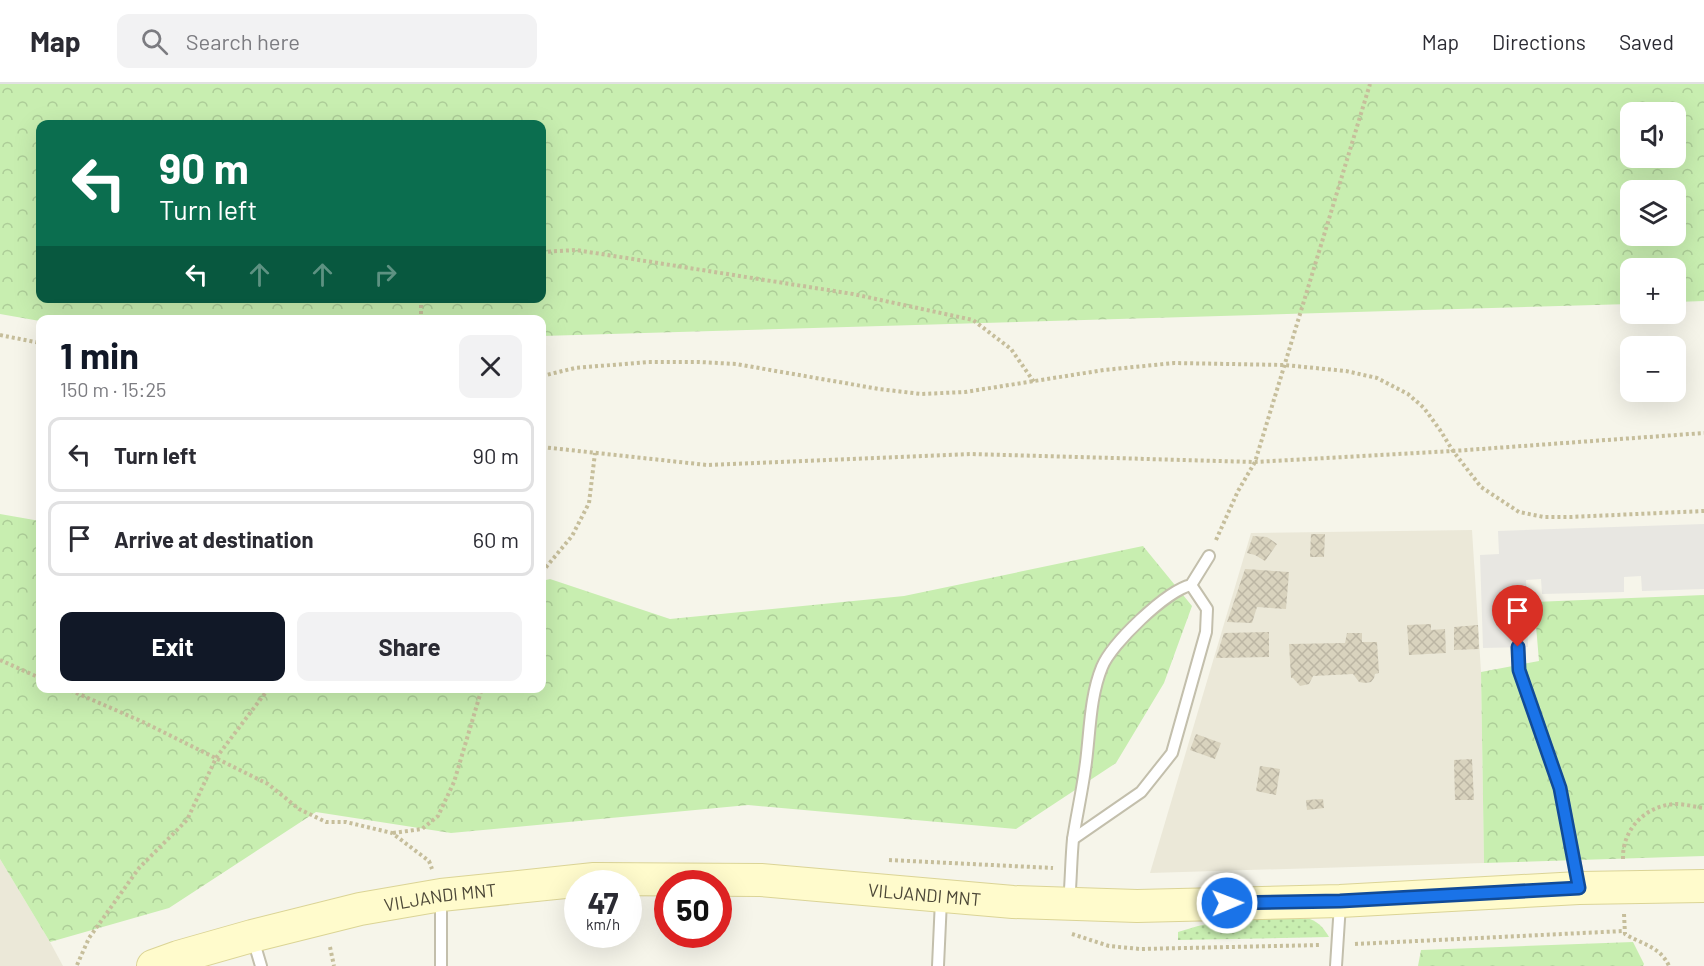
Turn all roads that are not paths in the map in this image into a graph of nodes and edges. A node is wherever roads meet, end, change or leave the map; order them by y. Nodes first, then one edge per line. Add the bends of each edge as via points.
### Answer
1 (1209, 556) road end
2 (1191, 585) junction
3 (1518, 647) dead end
4 (1073, 839) junction
5 (1704, 886) edge
6 (1579, 888) junction
7 (441, 895) junction
8 (942, 896) junction
9 (1340, 901) junction
10 (1069, 904) junction
11 (252, 936) junction
12 (153, 966) edge
13 (261, 966) edge
14 (441, 966) edge
15 (938, 966) edge
16 (1336, 966) edge

1 - 2 lane
2 - 4 lane via 1180,587 1150,610 1111,650 1102,667
2 - 4 lane via 1207,609 1206,632 1172,753 1141,792
3 - 6 lane via 1519,670 1560,788
4 - 10 lane
5 - 6 main road, VILJANDI MNT
6 - 9 main road, VILJANDI MNT
7 - 8 main road, VILJANDI MNT via 606,879 761,880
7 - 11 main road, VILJANDI MNT via 360,909
7 - 14 lane
8 - 10 main road, VILJANDI MNT
8 - 15 lane
9 - 10 main road, VILJANDI MNT
9 - 16 lane
11 - 12 main road, VILJANDI MNT
11 - 13 lane

